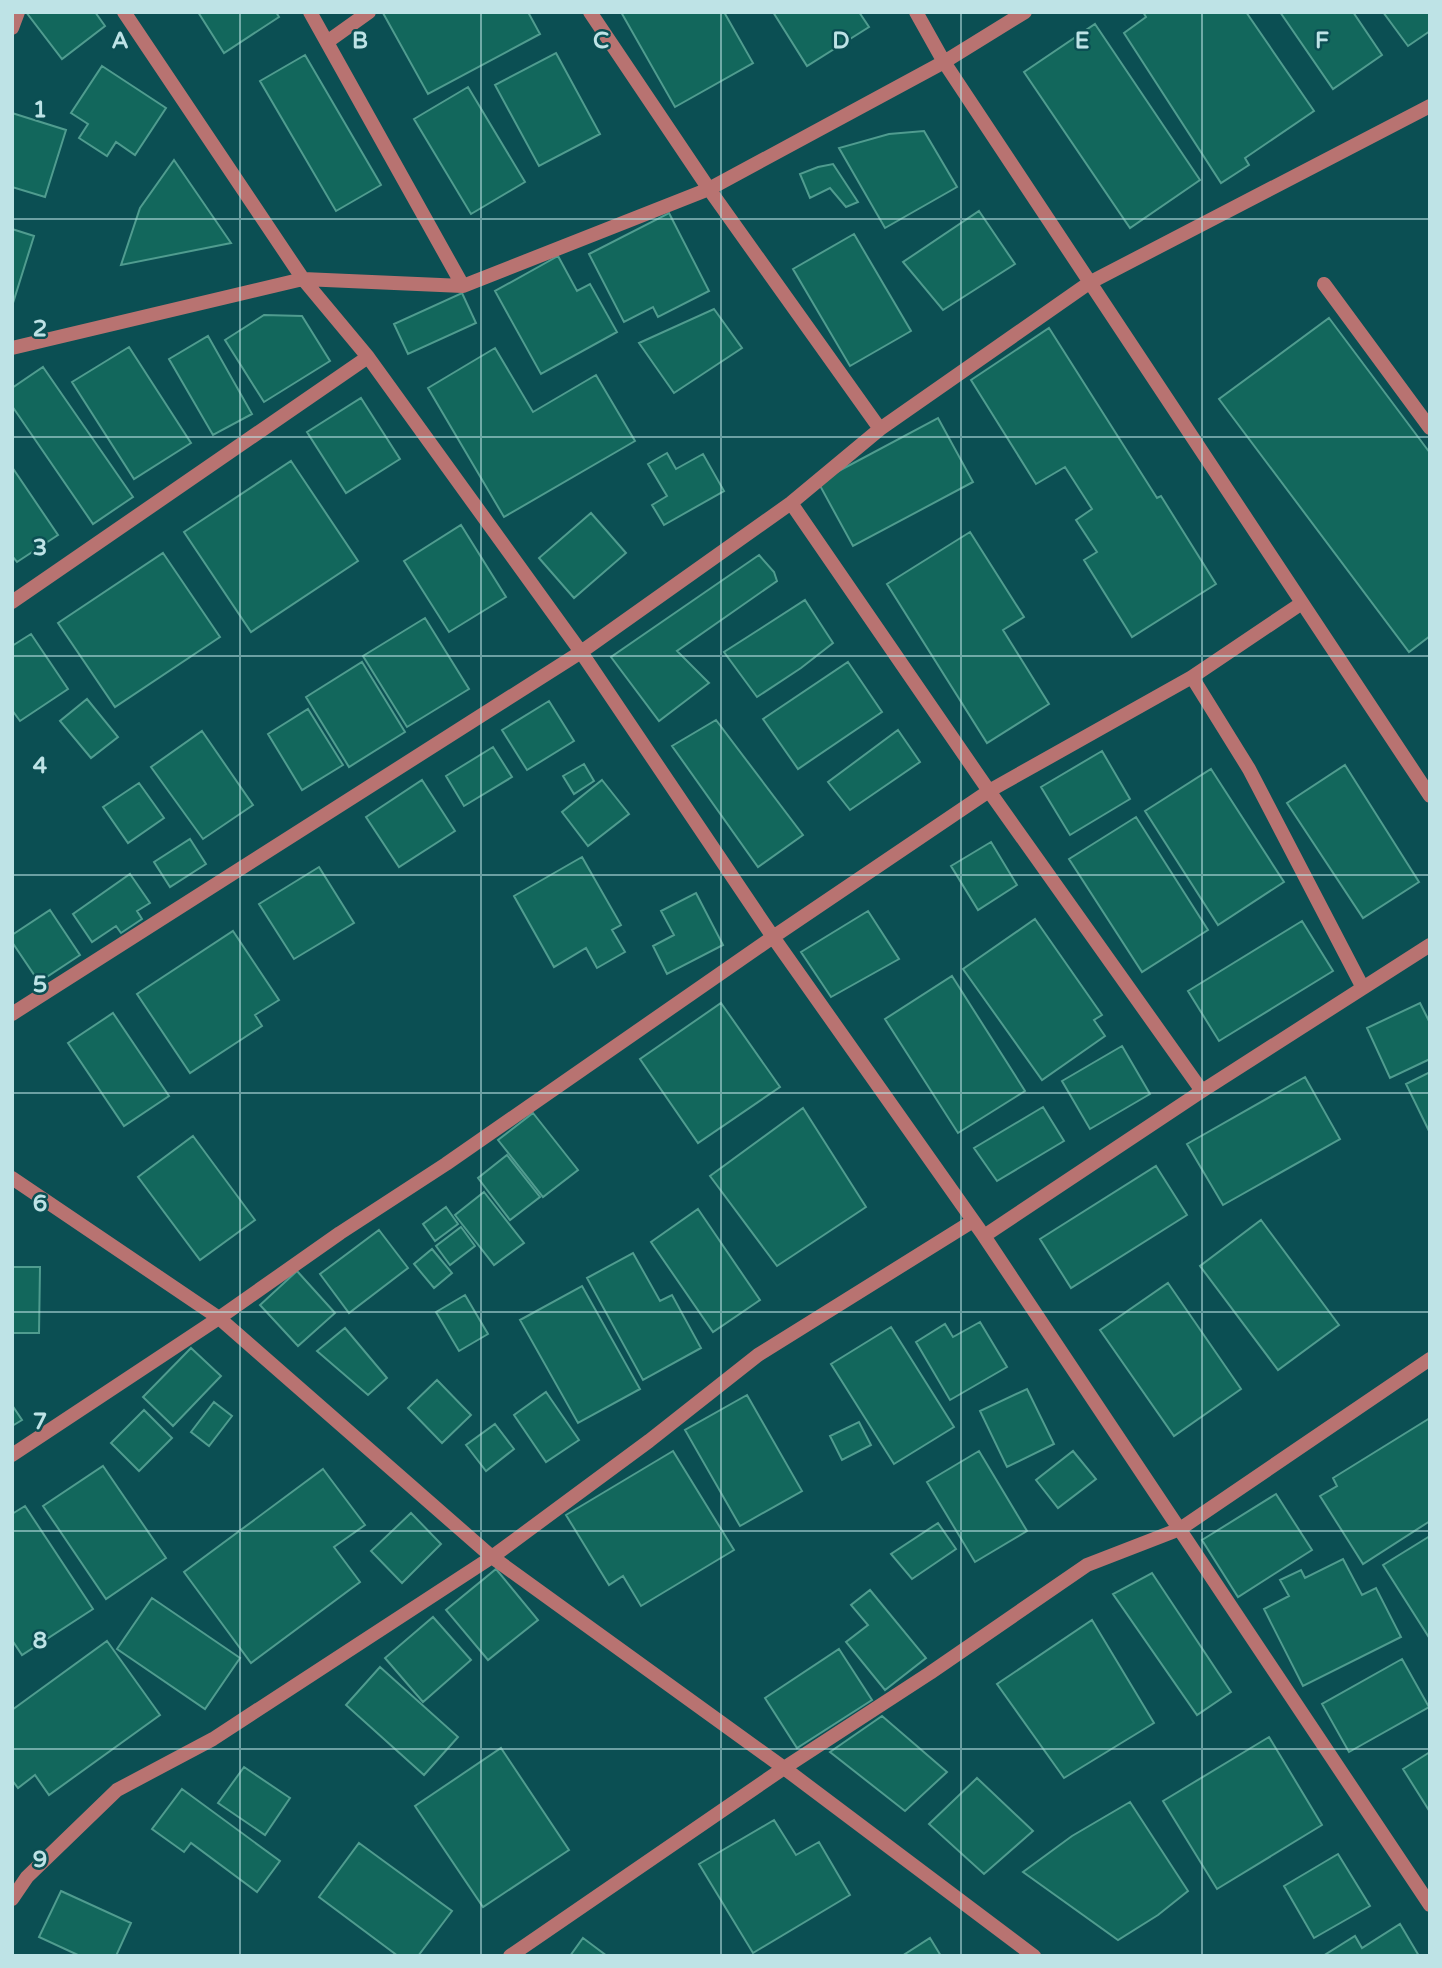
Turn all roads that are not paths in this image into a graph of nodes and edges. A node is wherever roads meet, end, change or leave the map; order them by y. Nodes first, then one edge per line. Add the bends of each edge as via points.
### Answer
1 (18, 12) edge
2 (124, 12) edge
3 (310, 12) edge
4 (369, 12) edge
5 (590, 12) edge
6 (916, 12) edge
7 (1026, 12) edge
8 (12, 28) edge
9 (327, 42) junction
10 (944, 62) junction
11 (1430, 106) edge
12 (709, 189) junction
13 (303, 279) junction
14 (1089, 283) junction
15 (1324, 284) dead end
16 (463, 286) junction
17 (12, 348) edge
18 (368, 357) junction
19 (1430, 428) edge
20 (880, 429) junction
21 (791, 503) junction
22 (12, 601) edge
23 (1303, 603) junction
24 (581, 652) junction
25 (1192, 677) junction
26 (989, 791) junction
27 (1430, 796) edge
28 (773, 937) junction
29 (1430, 945) edge
30 (1363, 988) junction
31 (12, 1014) edge
32 (1202, 1091) junction
33 (12, 1178) edge
34 (973, 1221) junction
35 (984, 1236) junction
36 (219, 1318) junction
37 (1430, 1359) edge
38 (12, 1455) edge
39 (1181, 1529) junction
40 (492, 1557) junction
41 (784, 1768) junction
42 (12, 1899) edge
43 (1430, 1905) edge
44 (510, 1956) edge
45 (1034, 1956) edge

1 - 8 street
2 - 13 street
3 - 9 street
4 - 9 street
5 - 12 street
6 - 10 street
7 - 10 street
9 - 16 street
10 - 12 street
10 - 14 street
11 - 14 street
12 - 16 street
12 - 20 street
13 - 16 street
13 - 17 street
13 - 18 street
14 - 20 street
14 - 23 street
15 - 19 street
18 - 22 street
18 - 24 street
20 - 21 street
21 - 24 street
21 - 26 street
23 - 25 street
23 - 27 street
24 - 28 street
24 - 31 street
25 - 26 street
25 - 30 street via 1249,769
26 - 28 street
26 - 32 street
28 - 34 street
28 - 36 street
29 - 30 street
30 - 32 street
32 - 35 street
33 - 36 street
34 - 35 street
34 - 40 street via 758,1355
35 - 39 street
36 - 38 street
36 - 40 street
37 - 39 street
39 - 41 street via 1087,1565
39 - 43 street
40 - 41 street
40 - 42 street via 213,1739 117,1790 27,1877
41 - 44 street
41 - 45 street

